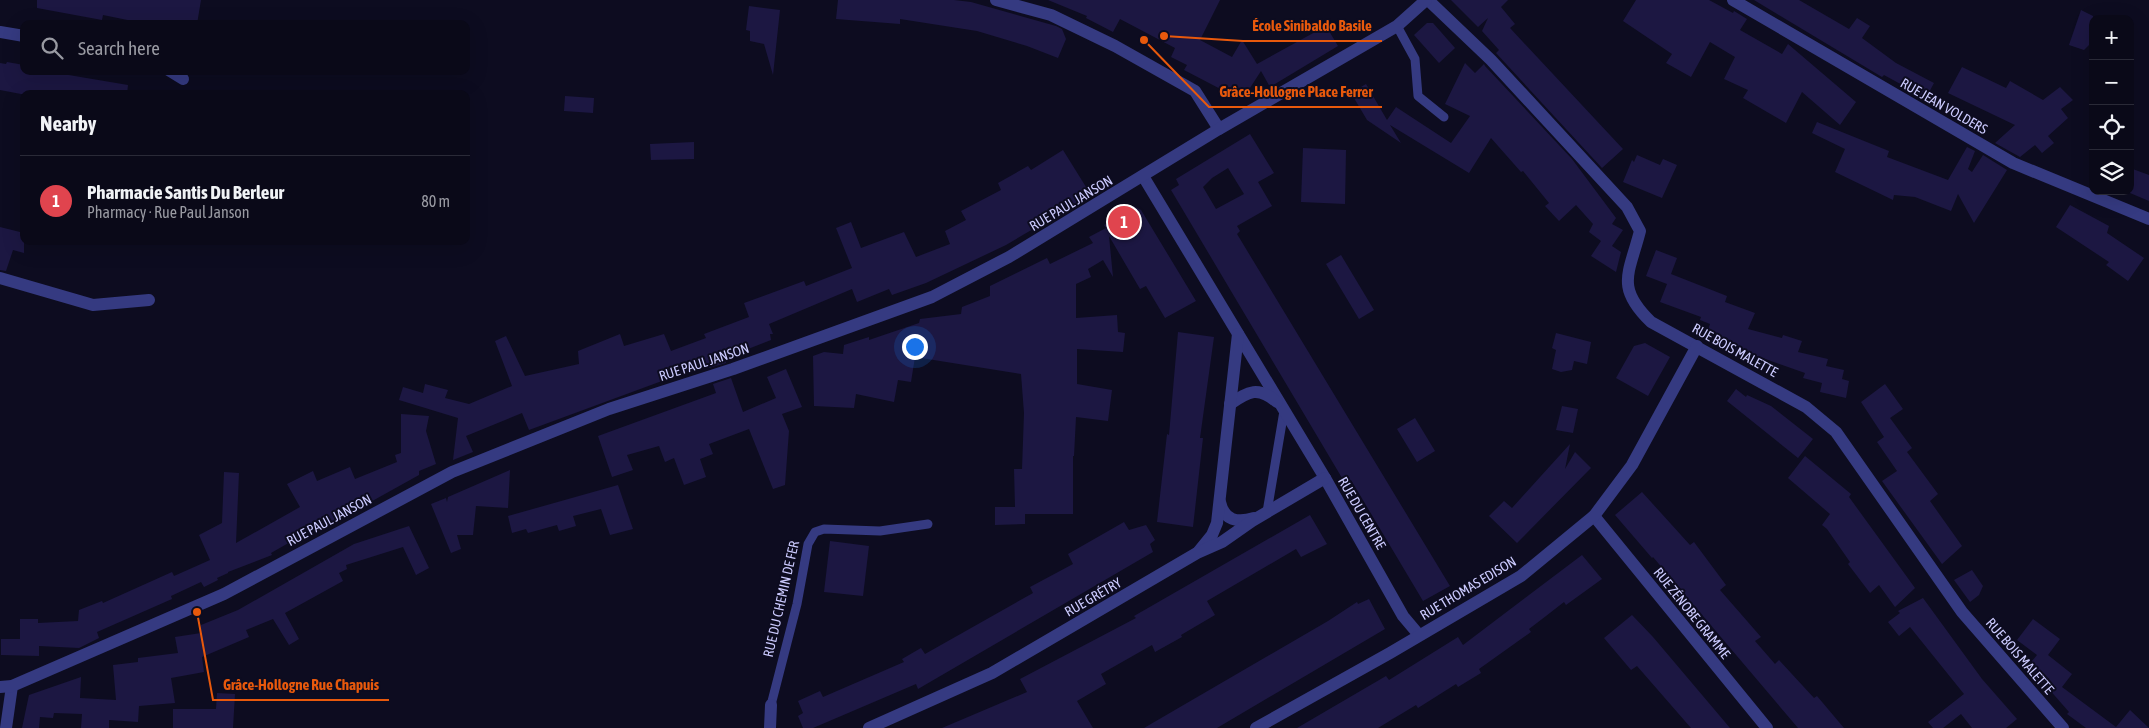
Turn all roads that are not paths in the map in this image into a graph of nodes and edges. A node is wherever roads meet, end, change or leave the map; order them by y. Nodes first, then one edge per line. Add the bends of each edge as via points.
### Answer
1 (996, 0) edge
2 (1427, 0) edge
3 (1733, 0) edge
4 (1397, 26) junction
5 (0, 32) edge
6 (20, 35) edge
7 (176, 75) edge
8 (183, 79) dead end
9 (1444, 117) dead end
10 (1219, 129) junction
11 (1144, 176) junction
12 (2149, 219) edge
13 (0, 278) edge
14 (149, 300) dead end
15 (1238, 334) junction
16 (1697, 346) junction
17 (1230, 404) junction
18 (1282, 408) junction
19 (1325, 478) junction
20 (1220, 497) junction
21 (1265, 513) junction
22 (1594, 516) junction
23 (928, 524) dead end
24 (1197, 553) junction
25 (1418, 635) junction
26 (6, 687) edge
27 (771, 705) joint
28 (6, 728) edge
29 (770, 728) edge
30 (869, 728) edge
31 (1256, 728) edge
32 (1767, 728) edge
33 (2063, 728) edge

1 - 10 street via 1051,15 1195,91
2 - 4 street, RUE PAUL JANSON
2 - 16 street, RUE BOIS MALETTE via 1491,60 1627,207 1640,230 1626,285 1634,306 1651,322
3 - 12 street, RUE JEAN VOLDERS via 2013,163
4 - 9 lane via 1415,59 1418,96
4 - 10 street, RUE PAUL JANSON
5 - 6 street
7 - 8 street
10 - 11 street, RUE PAUL JANSON
11 - 15 street, RUE DU CENTRE
11 - 26 street, RUE PAUL JANSON via 1009,257 932,297 734,369 609,409 452,472 224,594
13 - 14 street via 93,305
15 - 17 street
15 - 18 street, RUE DU CENTRE
16 - 22 street, RUE THOMAS EDISON via 1632,465
16 - 33 street, RUE BOIS MALETTE via 1806,407 1836,432 1962,612
17 - 18 street, RUE DU CENTRE via 1247,392 1260,392 1268,394
17 - 20 street
18 - 19 street, RUE DU CENTRE
18 - 21 lane
19 - 21 street, RUE GRÉTRY
19 - 25 street, RUE DU CENTRE via 1403,616
20 - 21 street via 1222,509 1229,518 1240,521
20 - 24 street via 1214,530
21 - 24 street, RUE GRÉTRY via 1222,542
22 - 25 street, RUE THOMAS EDISON via 1521,576
22 - 32 street, RUE ZÉNOBE GRAMME
23 - 27 lane, RUE DU CHEMIN DE FER via 880,531 815,532 810,538
24 - 30 street, RUE GRÉTRY via 992,673
25 - 31 street, RUE THOMAS EDISON
26 - 28 street
27 - 29 street, RUE DU CHEMIN DE FER

